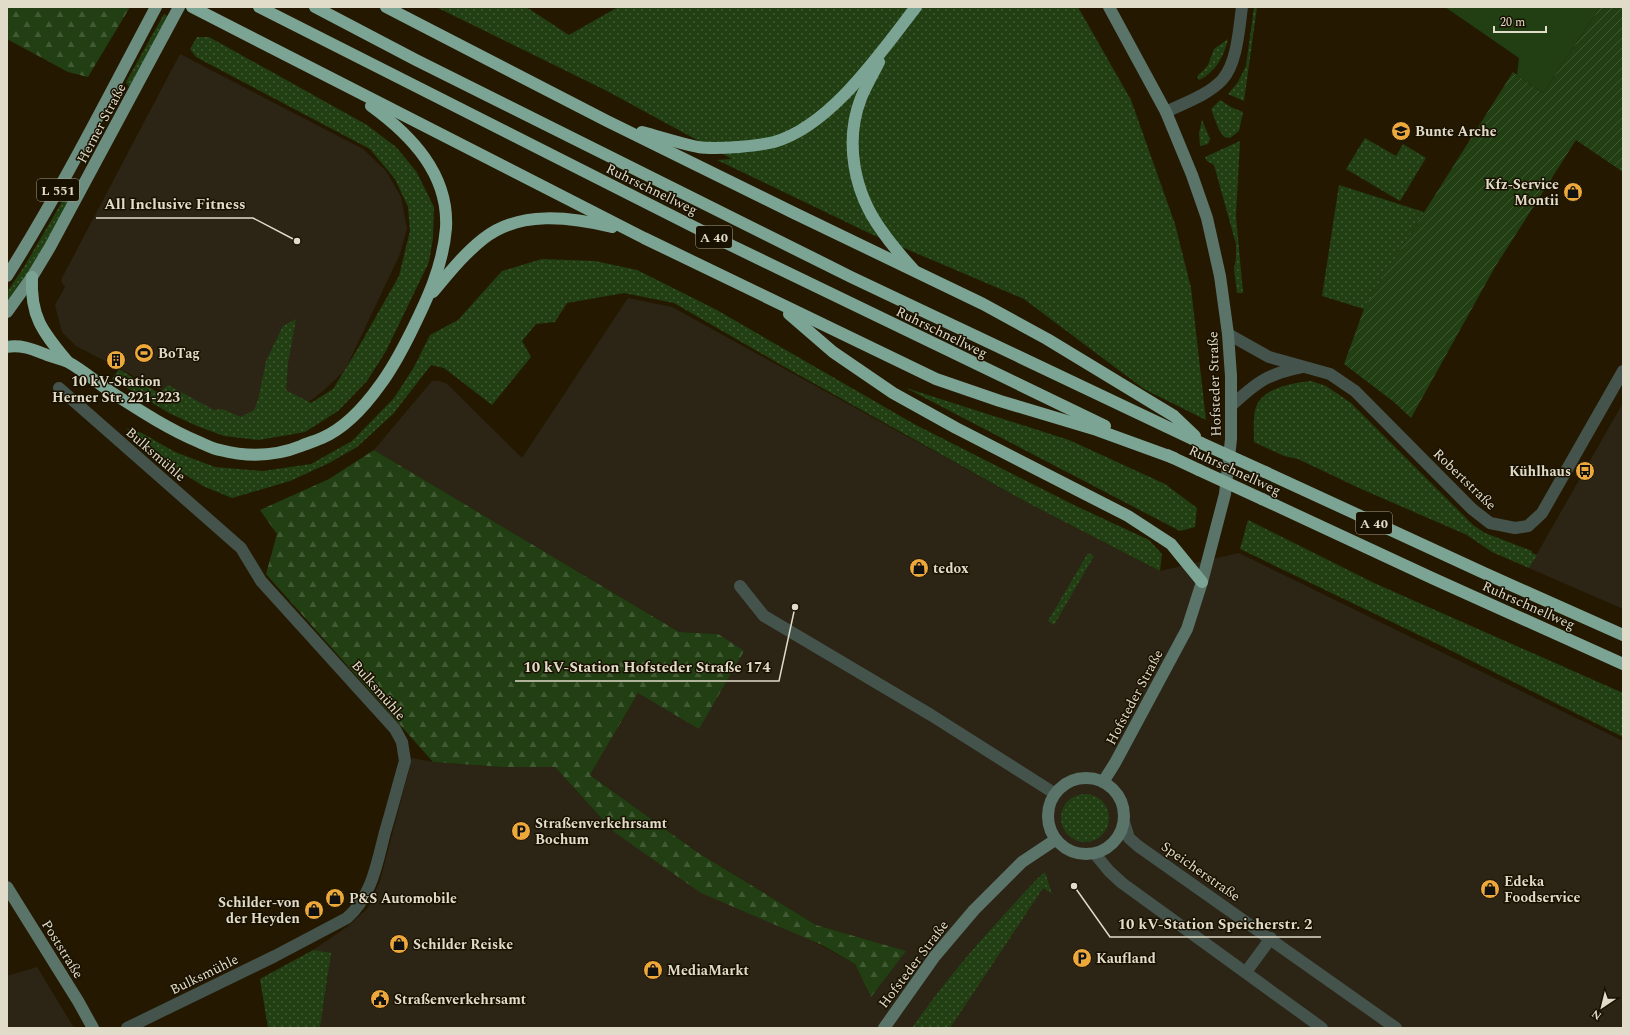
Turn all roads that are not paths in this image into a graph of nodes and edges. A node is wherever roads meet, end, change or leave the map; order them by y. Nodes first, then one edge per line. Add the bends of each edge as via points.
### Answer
1 (156, 7) edge
2 (179, 7) edge
3 (192, 7) edge
4 (259, 7) edge
5 (315, 7) edge
6 (386, 7) edge
7 (916, 7) edge
8 (920, 7) edge
9 (1100, 7) edge
10 (1110, 7) edge
11 (1242, 7) edge
12 (905, 21) junction
13 (1119, 24) junction
14 (886, 48) junction
15 (324, 76) junction
16 (1166, 112) junction
17 (607, 121) junction
18 (644, 238) junction
19 (915, 272) junction
20 (7, 276) edge
21 (32, 277) junction
22 (760, 295) junction
23 (429, 298) junction
24 (7, 312) edge
25 (1228, 334) junction
26 (7, 347) edge
27 (68, 362) junction
28 (1304, 367) junction
29 (1623, 371) edge
30 (59, 388) dead end
31 (1231, 406) junction
32 (1201, 443) junction
33 (1174, 458) junction
34 (1202, 582) junction
35 (740, 586) dead end
36 (1623, 635) edge
37 (1623, 664) edge
38 (1103, 782) junction
39 (1054, 793) junction
40 (1124, 822) junction
41 (1055, 840) junction
42 (1095, 854) junction
43 (7, 887) edge
44 (1271, 938) junction
45 (1246, 972) junction
46 (93, 1028) edge
47 (127, 1028) edge
48 (884, 1028) edge
49 (1322, 1028) edge
50 (1396, 1028) edge

1 - 20 main road, Herner Straße / L 551 via 68,171
2 - 21 main road, Herner Straße / L 551 via 86,182
3 - 15 highway
4 - 33 highway, Ruhrschnellweg / A 40 via 739,250
5 - 32 highway, Ruhrschnellweg / A 40 via 851,277
6 - 17 highway
7 - 12 highway
8 - 12 highway
9 - 13 street, Hofsteder Straße
10 - 13 street, Hofsteder Straße
11 - 16 street via 1233,64 1223,80
12 - 14 highway
13 - 16 street, Hofsteder Straße
14 - 17 highway via 846,93 822,115 800,130 775,141 745,147 699,147
14 - 19 highway via 861,98 854,126 852,152 858,184 868,208 881,230
15 - 18 highway
15 - 23 highway via 363,100 396,125 412,141 435,174 446,219 443,250
16 - 25 street, Hofsteder Straße via 1207,218 1220,276
17 - 19 highway
18 - 22 highway
18 - 23 highway via 590,221 564,218 528,220 510,225 484,237 467,252
19 - 32 highway via 983,304 1047,339 1174,416
21 - 24 main road, Herner Straße / L 551
21 - 27 highway via 31,295 40,324
22 - 33 highway via 936,379 1097,430
22 - 34 highway via 845,361 893,393 1128,516 1171,544
23 - 27 highway via 391,370 371,398 348,421 324,438 288,451 257,455 219,450 156,420
25 - 28 street, Robertstraße via 1269,357
25 - 31 street, Hofsteder Straße
26 - 27 highway via 21,346
28 - 29 street, Robertstraße via 1330,374 1355,391 1472,509 1490,523 1514,528 1528,526 1542,513
28 - 31 street, Robertstraße via 1271,375 1247,391
30 - 47 street, Bulksmühle via 241,548 261,581 395,729 402,742 405,761 372,882 356,910 347,918 282,953
31 - 34 street, Hofsteder Straße via 1231,439 1225,494
32 - 36 highway, Ruhrschnellweg / A 40, bridge
33 - 37 highway, Ruhrschnellweg / A 40, bridge
34 - 38 street, Hofsteder Straße via 1187,629
35 - 39 street via 764,616
38 - 39 street via 1093,778 1071,780
38 - 40 street via 1113,789 1120,799 1124,810
39 - 41 street via 1048,805 1047,818 1049,830
40 - 42 street via 1115,841
40 - 44 street, Speicherstraße via 1129,838 1138,846
41 - 42 street via 1074,853
41 - 48 street, Hofsteder Straße via 1022,862 974,910 934,956
42 - 45 street via 1122,884
43 - 46 street, Poststraße
44 - 45 street
44 - 50 street, Speicherstraße
45 - 49 street

